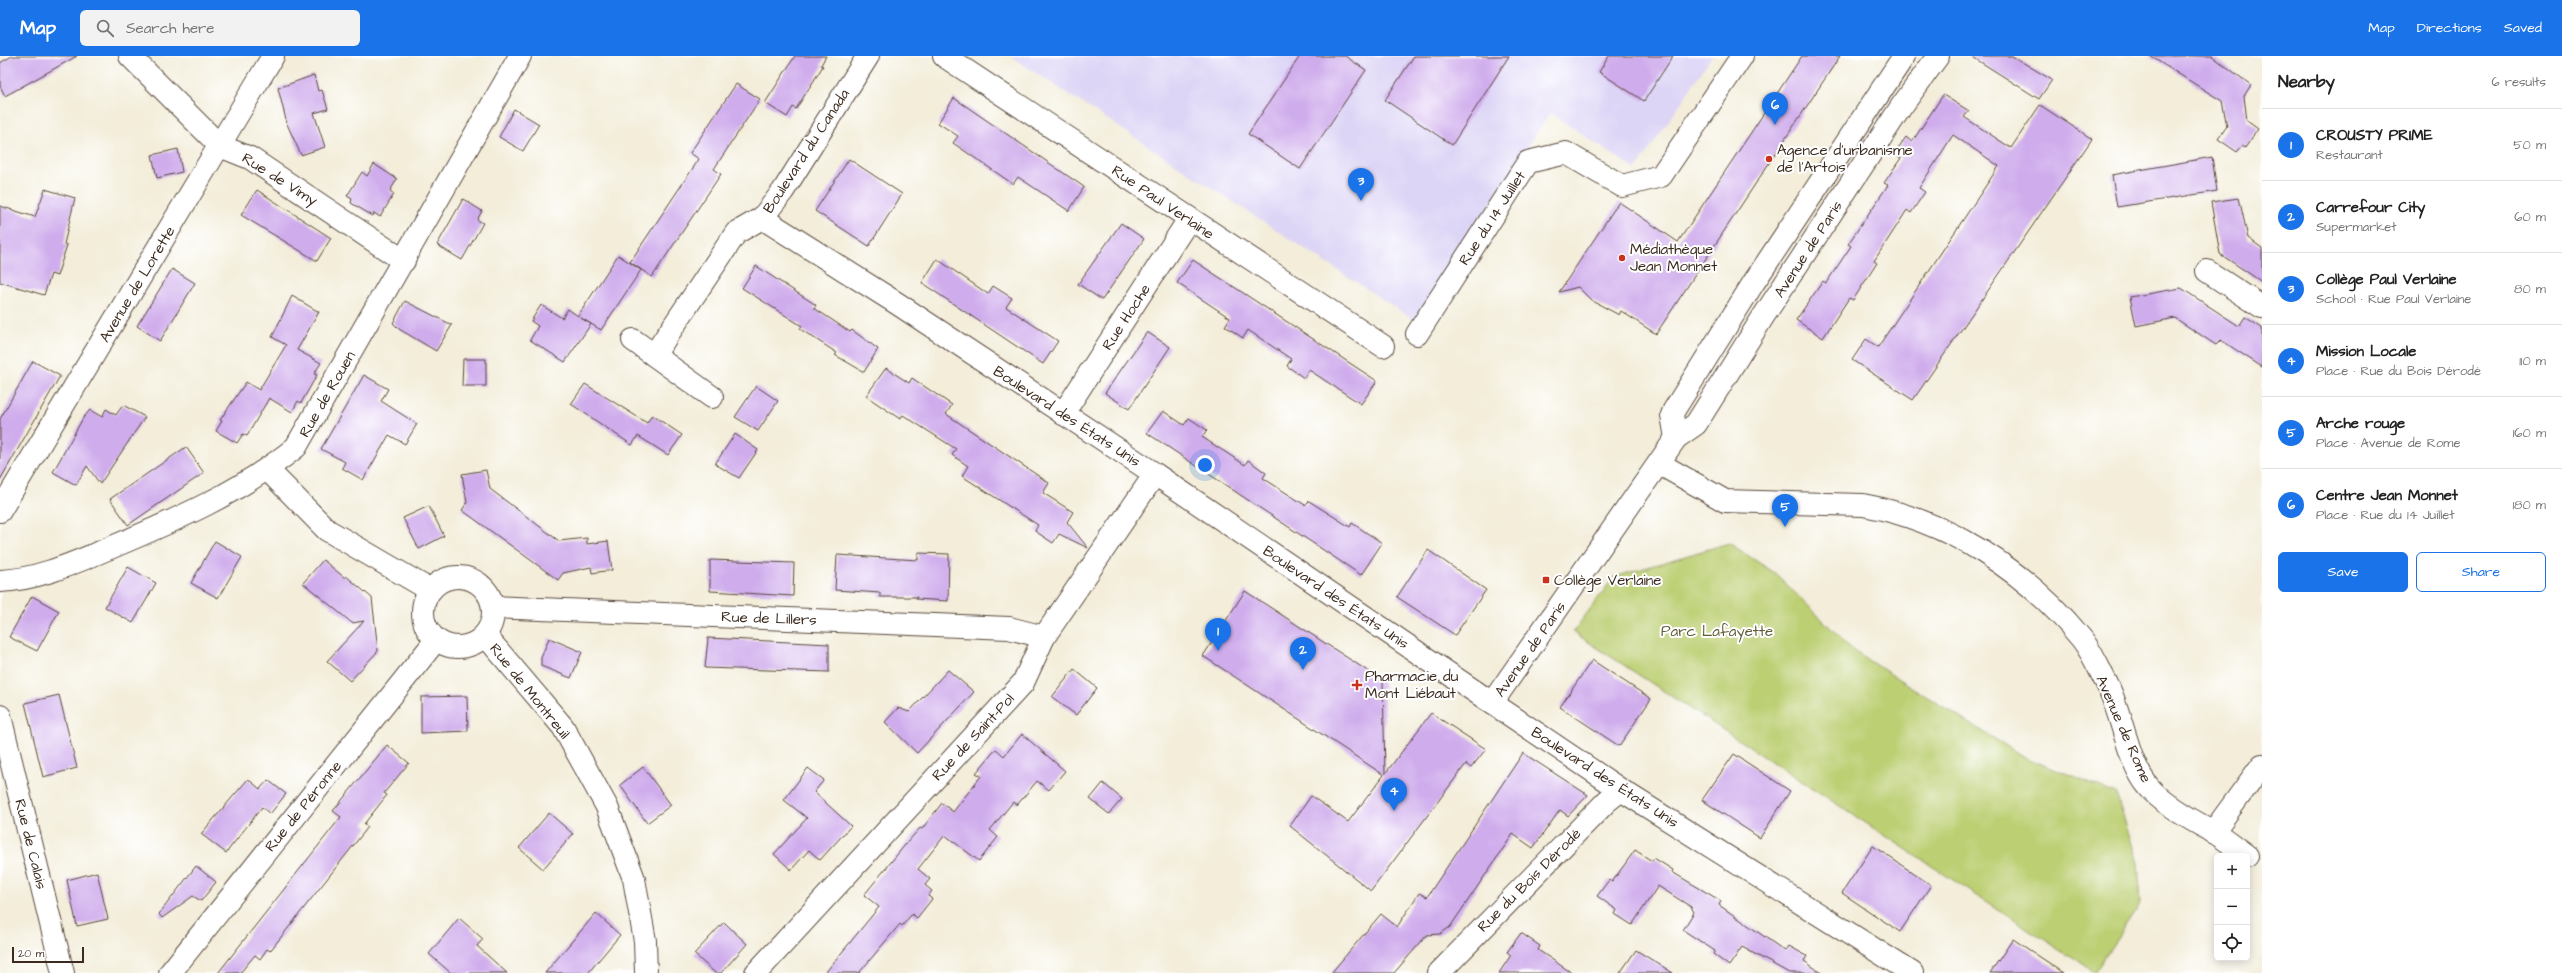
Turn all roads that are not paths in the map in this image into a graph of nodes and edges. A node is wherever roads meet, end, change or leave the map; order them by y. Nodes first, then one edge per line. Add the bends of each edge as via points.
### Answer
1 (130, 56) edge
2 (273, 56) edge
3 (520, 56) edge
4 (868, 56) edge
5 (944, 56) edge
6 (1742, 56) edge
7 (1904, 56) edge
8 (1938, 56) edge
9 (220, 146) junction
10 (762, 218) junction
11 (1189, 220) junction
12 (404, 261) junction
13 (2207, 271) dead end
14 (2262, 307) edge
15 (1416, 334) dead end
16 (633, 340) dead end
17 (1383, 346) dead end
18 (654, 355) junction
19 (712, 397) dead end
20 (1063, 414) junction
21 (1676, 438) junction
22 (1660, 464) junction
23 (268, 470) junction
24 (1155, 474) junction
25 (0, 511) edge
26 (0, 581) edge
27 (430, 590) junction
28 (493, 607) junction
29 (485, 635) junction
30 (1044, 637) junction
31 (436, 640) junction
32 (1492, 703) junction
33 (0, 716) edge
34 (2262, 765) edge
35 (1621, 790) junction
36 (2214, 832) junction
37 (2243, 853) edge
38 (2250, 858) edge
39 (2262, 867) edge
40 (62, 973) edge
41 (170, 973) edge
42 (646, 973) edge
43 (756, 973) edge
44 (1439, 973) edge
45 (1912, 973) edge

1 - 9 street, Rue de Vimy
2 - 9 street, Avenue de Lorette
3 - 12 street, Rue de Rouen
4 - 10 street, Boulevard du Canada via 783,191
5 - 11 street, Rue Paul Verlaine
6 - 15 street, Rue du 14 Juillet via 1661,176 1622,186 1566,153 1528,162
7 - 21 street, Avenue de Paris via 1754,282 1674,410 1672,415
8 - 21 street, Avenue de Paris via 1901,107 1696,424
9 - 12 street, Rue de Vimy via 250,158
9 - 25 street, Avenue de Lorette
10 - 18 street, Boulevard du Canada via 736,233
10 - 20 street, Boulevard des États Unis via 898,304
11 - 17 street, Rue Paul Verlaine
11 - 20 street, Rue Hoche
12 - 23 street, Rue de Rouen via 296,447
13 - 14 street
16 - 18 street
18 - 19 street
20 - 24 street, Boulevard des États Unis
21 - 22 street, Avenue de Paris
22 - 32 street, Avenue de Paris
22 - 36 street, Avenue de Rome via 1725,501 1878,507 1920,520 1959,538 1993,558 2026,581 2082,638 2106,682 2128,744 2148,786 2192,821
23 - 26 street, Rue de Rouen via 188,516 85,558 33,575
23 - 27 street via 327,530
24 - 30 street, Rue de Saint-Pol
24 - 32 street, Boulevard des États Unis
27 - 28 street via 443,580 457,576 470,578 488,593
27 - 31 street via 423,612 425,622
28 - 29 street via 493,620
28 - 30 street, Rue de Lillers via 1009,628
29 - 31 street via 466,646 456,647
29 - 42 street, Rue de Montreuil via 563,727 606,807 634,879 645,941
30 - 43 street, Rue de Saint-Pol via 1023,683
31 - 41 street, Rue de Péronne
32 - 35 street, Boulevard des États Unis
33 - 40 street, Rue de Calais
34 - 36 street
35 - 44 street, Rue du Bois Dérodé via 1585,823
35 - 45 street, Boulevard des États Unis
36 - 37 street, Avenue de Rome
38 - 39 street, Avenue de Rome

